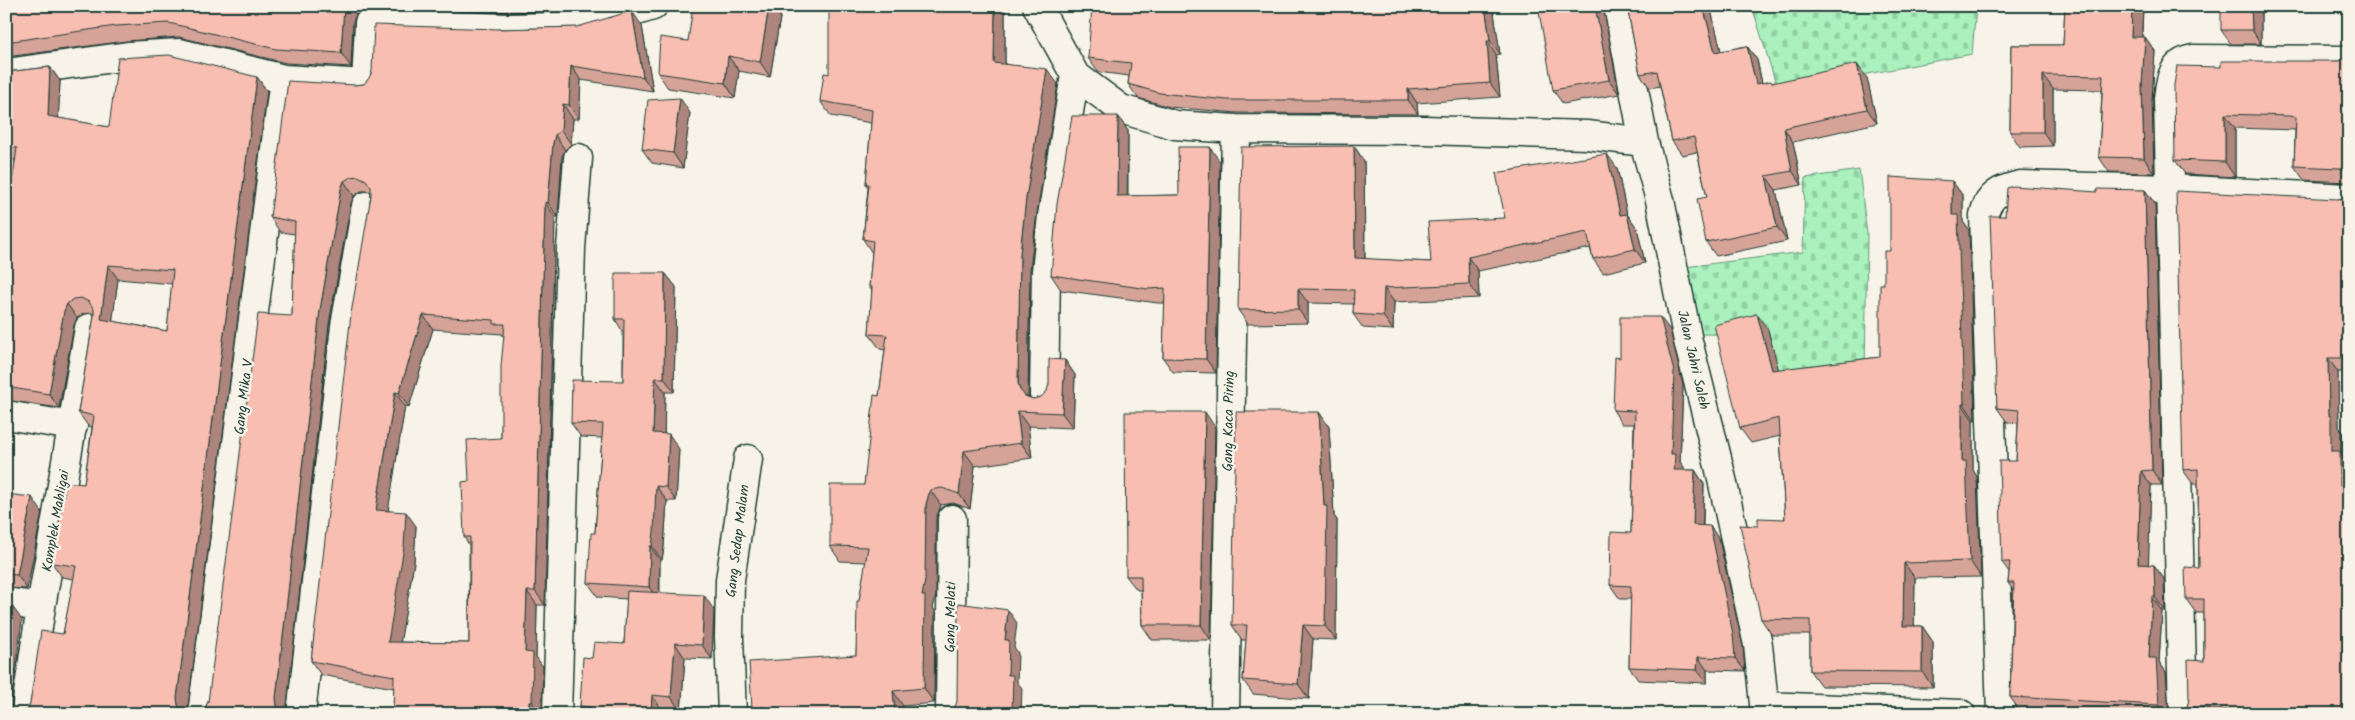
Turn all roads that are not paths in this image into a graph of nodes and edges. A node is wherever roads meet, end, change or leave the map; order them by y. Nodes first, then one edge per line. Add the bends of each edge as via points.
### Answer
1 (654, 6) edge
2 (1037, 6) edge
3 (1618, 6) edge
4 (2349, 60) edge
5 (6, 73) edge
6 (1076, 75) junction
7 (284, 79) junction
8 (1236, 129) junction
9 (1644, 142) junction
10 (578, 158) dead end
11 (2171, 189) junction
12 (2349, 198) edge
13 (366, 206) dead end
14 (89, 328) dead end
15 (1044, 398) edge
16 (6, 415) edge
17 (73, 426) junction
18 (748, 459) dead end
19 (952, 519) dead end
20 (6, 602) edge
21 (41, 607) junction
22 (1765, 710) edge
23 (25, 714) edge
24 (202, 714) edge
25 (301, 714) edge
26 (557, 714) edge
27 (732, 714) edge
28 (950, 714) edge
29 (1225, 714) edge
30 (1961, 714) edge
31 (2000, 714) edge
32 (2183, 714) edge

1 - 7 street via 587,26 509,28 368,24 366,84
2 - 6 street
3 - 9 street, Jalan Jahri Saleh
4 - 11 street via 2198,59 2182,63 2172,74 2168,100
5 - 7 street via 128,56 180,54
6 - 8 street via 1121,110 1175,125
6 - 15 street via 1046,272
7 - 24 street, Gang Mika V
8 - 9 street via 1577,134
8 - 29 street, Gang Kaca Piring
9 - 22 street, Jalan Jahri Saleh via 1660,200 1688,341 1746,587 1758,645
10 - 26 street via 571,248
11 - 12 street
11 - 31 street via 2021,185 1996,193 1986,204
11 - 32 street
13 - 25 street via 345,326
14 - 17 street, Komplek Mahligai
16 - 17 street
17 - 21 street, Komplek Mahligai
18 - 27 street, Gang Sedap Malam via 730,580
19 - 28 street, Gang Melati
20 - 21 street
21 - 23 street, Komplek Mahligai
22 - 30 street

